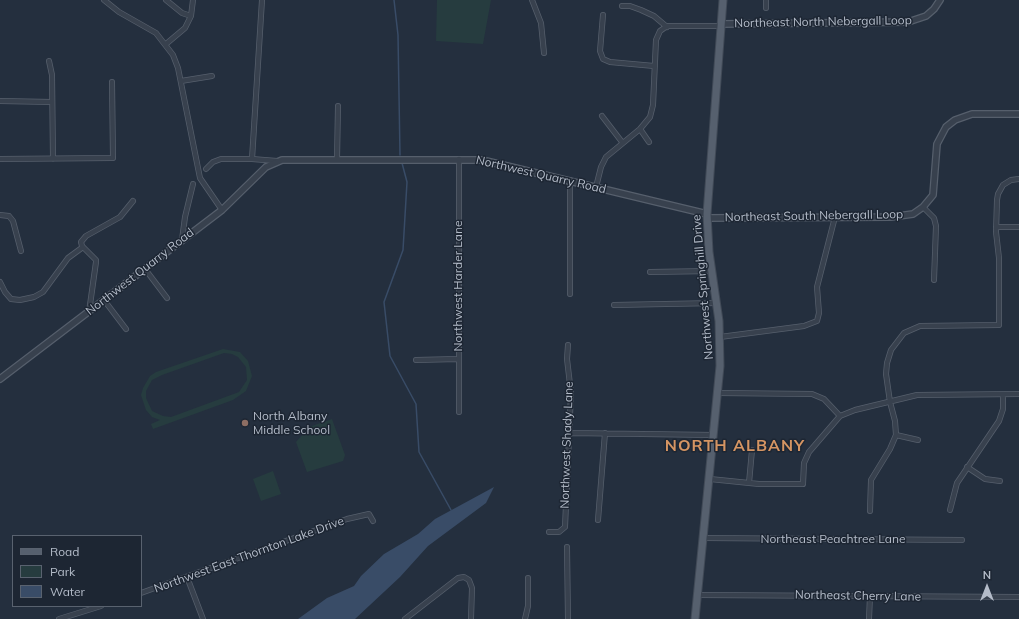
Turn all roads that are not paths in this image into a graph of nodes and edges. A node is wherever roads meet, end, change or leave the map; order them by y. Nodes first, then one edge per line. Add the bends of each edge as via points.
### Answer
1 (104, 0) edge
2 (166, 0) edge
3 (193, 0) edge
4 (262, 0) edge
5 (532, 0) edge
6 (723, 0) edge
7 (766, 0) edge
8 (940, 0) edge
9 (622, 6) dead end
10 (766, 8) dead end
11 (603, 15) dead end
12 (191, 16) junction
13 (721, 25) junction
14 (667, 27) junction
15 (166, 44) junction
16 (544, 54) dead end
17 (49, 61) dead end
18 (654, 66) junction
19 (212, 76) dead end
20 (181, 81) junction
21 (112, 82) dead end
22 (0, 101) edge
23 (52, 102) junction
24 (338, 106) dead end
25 (1019, 114) edge
26 (602, 116) dead end
27 (640, 129) junction
28 (622, 142) junction
29 (649, 142) dead end
30 (0, 159) edge
31 (53, 159) junction
32 (252, 159) junction
33 (337, 159) junction
34 (459, 159) junction
35 (276, 162) junction
36 (206, 169) dead end
37 (1019, 179) edge
38 (570, 180) junction
39 (193, 184) dead end
40 (596, 187) junction
41 (133, 201) dead end
42 (923, 207) junction
43 (222, 210) junction
44 (0, 215) edge
45 (707, 216) junction
46 (835, 217) junction
47 (996, 227) junction
48 (1019, 227) edge
49 (182, 240) junction
50 (83, 247) junction
51 (21, 251) dead end
52 (145, 269) junction
53 (712, 271) junction
54 (650, 272) dead end
55 (934, 280) dead end
56 (0, 282) edge
57 (570, 294) dead end
58 (167, 298) dead end
59 (104, 300) junction
60 (717, 303) junction
61 (614, 305) dead end
62 (89, 312) junction
63 (126, 329) dead end
64 (720, 337) junction
65 (568, 345) dead end
66 (458, 359) junction
67 (416, 360) dead end
68 (0, 379) edge
69 (718, 393) junction
70 (1019, 394) edge
71 (1003, 396) junction
72 (890, 402) junction
73 (458, 412) dead end
74 (840, 416) junction
75 (570, 433) junction
76 (605, 433) junction
77 (714, 435) junction
78 (896, 435) junction
79 (918, 440) dead end
80 (752, 450) dead end
81 (967, 468) junction
82 (710, 479) junction
83 (1000, 482) dead end
84 (749, 483) junction
85 (870, 510) dead end
86 (950, 510) dead end
87 (598, 520) dead end
88 (373, 521) dead end
89 (549, 532) dead end
90 (704, 538) junction
91 (962, 540) dead end
92 (567, 547) dead end
93 (188, 577) junction
94 (528, 578) dead end
95 (142, 593) edge
96 (698, 595) junction
97 (870, 596) junction
98 (1019, 597) edge
99 (98, 607) edge
100 (59, 619) edge
101 (203, 619) edge
102 (405, 619) edge
103 (471, 619) edge
104 (525, 619) edge
105 (568, 619) edge
106 (695, 619) edge
107 (869, 619) edge

1 - 15 street via 119,12 150,29
2 - 12 street via 182,13
3 - 12 street
4 - 32 street
5 - 16 street via 541,23
6 - 13 main road, Northwest Springhill Drive
7 - 10 street
8 - 13 street, Northeast North Nebergall Loop via 926,16 908,22
9 - 14 street via 630,6 654,16
11 - 18 street via 600,51 603,59 610,62
12 - 15 street via 185,28
13 - 14 street
13 - 45 main road, Northwest Springhill Drive
14 - 18 street via 657,35
15 - 20 street via 177,63
17 - 23 street
18 - 27 street via 652,112
19 - 20 street
20 - 43 street via 200,178
21 - 31 street via 113,158
22 - 23 street
23 - 31 street
24 - 33 street
25 - 42 street via 972,114 955,120 946,127 937,144 933,195
26 - 28 street
27 - 28 street
27 - 29 street
28 - 40 street via 603,162
30 - 31 street
32 - 35 street, Northwest Quarry Road
32 - 36 street, Northwest Quarry Road via 221,160 213,162
33 - 34 street, Northwest Quarry Road
33 - 35 street, Northwest Quarry Road via 291,159
34 - 38 street, Northwest Quarry Road via 495,162
34 - 66 street, Northwest Harder Lane
35 - 43 street, Northwest Quarry Road via 262,170
37 - 47 street via 1007,182 1001,188 997,200
38 - 40 street, Northwest Quarry Road
38 - 57 street
39 - 49 street
40 - 45 street, Northwest Quarry Road
41 - 50 street via 117,220 86,236 81,242
42 - 46 street, Northeast South Nebergall Loop via 913,214 897,216
42 - 55 street via 934,218 936,226
43 - 49 street, Northwest Quarry Road
44 - 51 street via 9,216 13,221
45 - 46 street, Northeast South Nebergall Loop
45 - 53 main road, Northwest Springhill Drive
46 - 64 street via 817,287 820,313 817,320 804,326
47 - 48 street
47 - 72 street via 999,258 999,325 925,326 904,333 895,343 887,363
49 - 52 street, Northwest Quarry Road
50 - 56 street via 68,258 46,288 34,297 11,299
50 - 62 street via 96,260
52 - 58 street
52 - 59 street, Northwest Quarry Road
53 - 54 street
53 - 60 main road, Northwest Springhill Drive
59 - 62 street, Northwest Quarry Road
59 - 63 street
60 - 61 street
60 - 64 main road, Northwest Springhill Drive
62 - 68 street, Northwest Quarry Road
64 - 69 main road, Northwest Springhill Drive
65 - 75 street, Northwest Shady Lane
66 - 67 street
66 - 73 street, Northwest Harder Lane
69 - 74 street via 812,394 824,399
69 - 77 main road, Northwest Springhill Drive
70 - 71 street
71 - 72 street via 917,395
71 - 81 street via 1003,409 999,421
72 - 74 street
72 - 78 street
74 - 84 street via 809,452 804,463 804,484
75 - 76 street
75 - 89 street, Northwest Shady Lane via 565,527 559,532
76 - 77 street
76 - 87 street
77 - 82 main road, Northwest Springhill Drive
78 - 79 street
78 - 85 street via 871,480
80 - 84 street
81 - 83 street via 985,480
81 - 86 street via 957,483
82 - 84 street
82 - 90 main road, Northwest Springhill Drive
88 - 93 street, Northwest East Thornton Lake Drive via 369,514 357,516
90 - 91 street, Northeast Peachtree Lane
90 - 96 main road, Northwest Springhill Drive
92 - 105 street
93 - 95 street, Northwest East Thornton Lake Drive
93 - 101 street
94 - 104 street via 528,606
96 - 97 street, Northeast Cherry Lane
96 - 106 main road, Northwest Springhill Drive
97 - 98 street, Northeast Cherry Lane
97 - 107 street
99 - 100 street
102 - 103 street via 455,580 464,577 469,580 472,588

